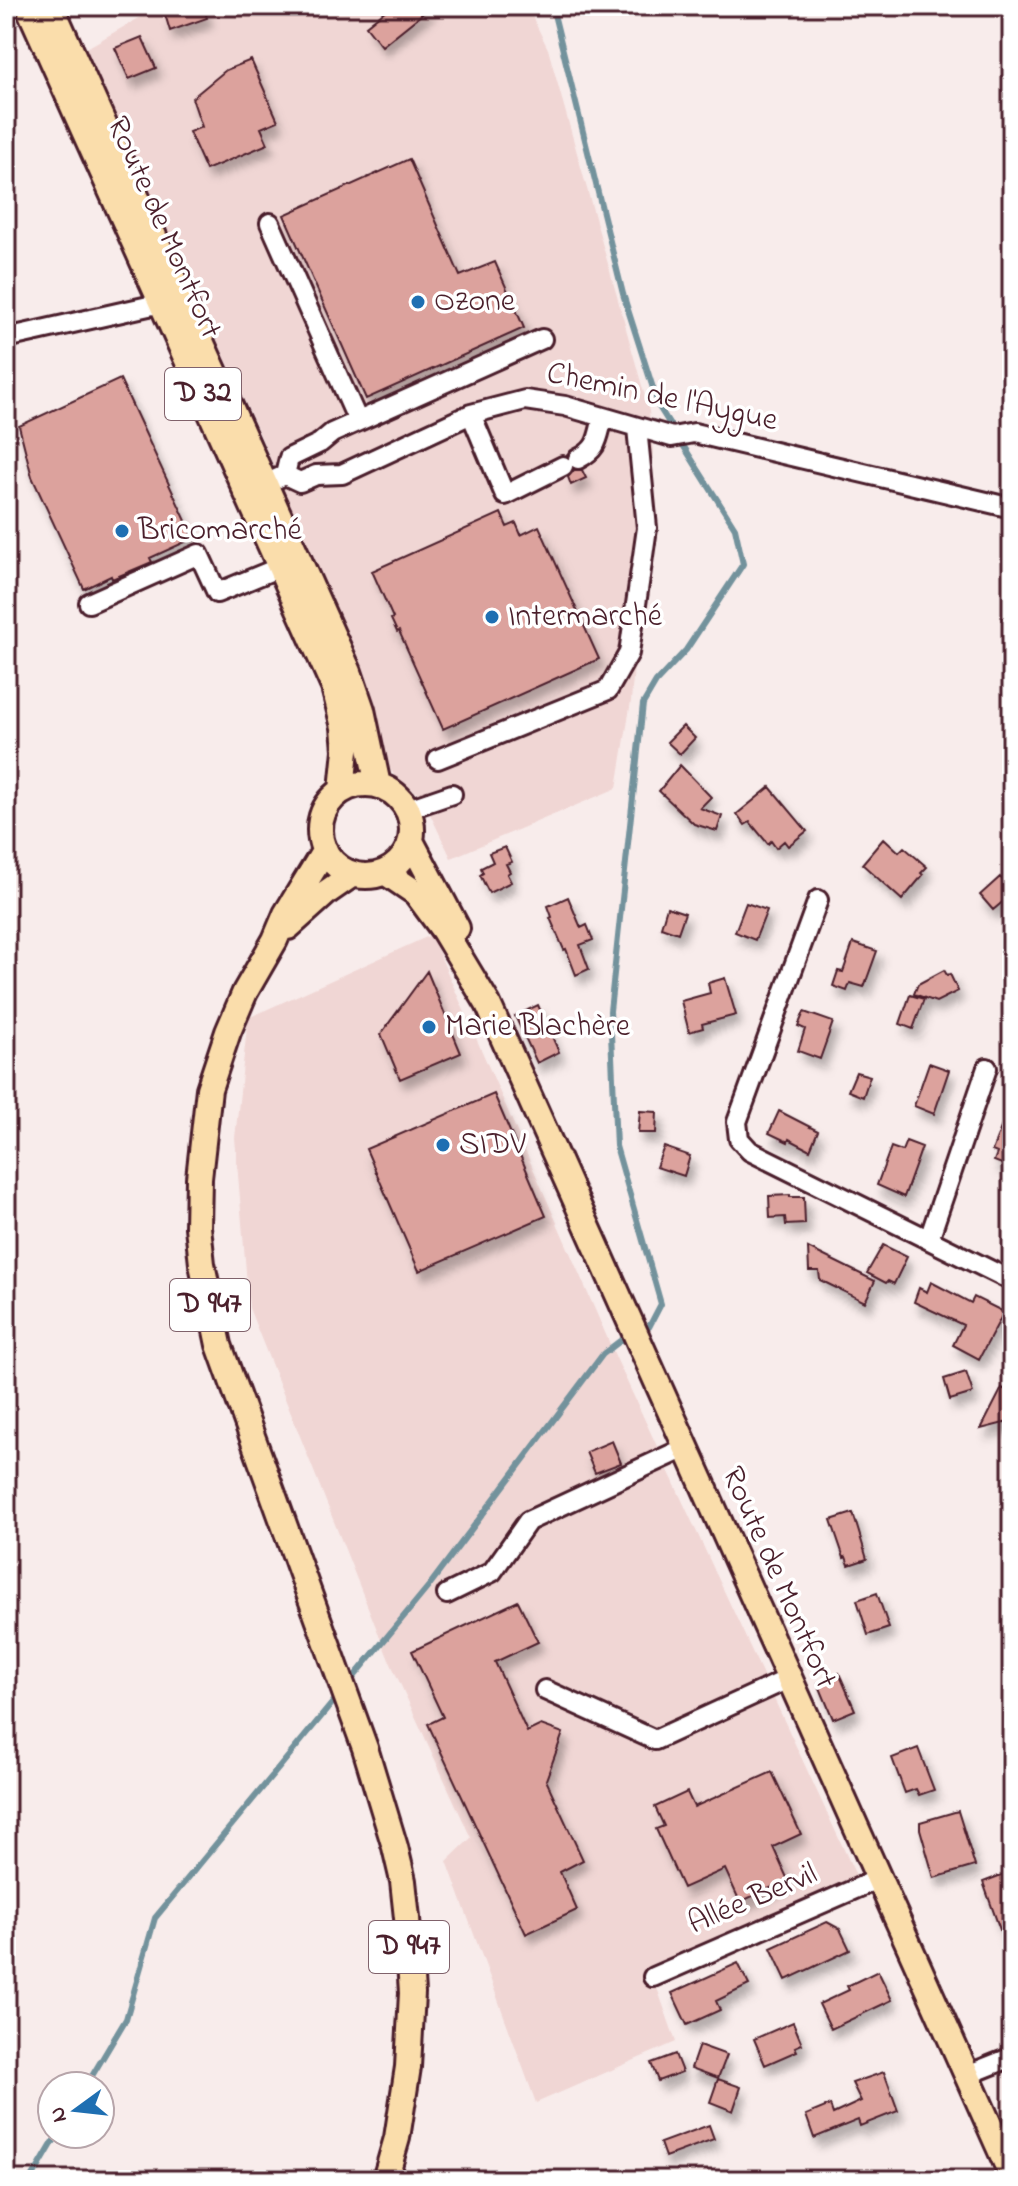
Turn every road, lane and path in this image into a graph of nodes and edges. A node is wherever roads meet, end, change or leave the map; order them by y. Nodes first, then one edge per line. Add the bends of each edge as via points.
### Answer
1 (28, 6) edge
2 (51, 6) edge
3 (270, 223) dead end
4 (162, 303) junction
5 (6, 338) edge
6 (542, 339) dead end
7 (471, 414) junction
8 (603, 418) junction
9 (358, 421) junction
10 (637, 428) junction
11 (275, 480) junction
12 (1012, 508) edge
13 (280, 567) junction
14 (89, 603) dead end
15 (438, 759) dead end
16 (378, 785) junction
17 (342, 790) junction
18 (452, 794) dead end
19 (408, 809) junction
20 (411, 841) junction
21 (325, 850) junction
22 (385, 872) junction
23 (353, 874) junction
24 (818, 900) dead end
25 (275, 940) junction
26 (488, 1004) junction
27 (987, 1068) dead end
28 (929, 1239) junction
29 (1012, 1281) edge
30 (685, 1448) junction
31 (447, 1594) dead end
32 (788, 1679) junction
33 (545, 1690) dead end
34 (878, 1879) junction
35 (653, 1977) dead end
36 (1012, 2057) edge
37 (967, 2075) junction
38 (1006, 2147) edge
39 (1012, 2176) edge
40 (385, 2180) edge

1 - 4 main road, Route de Montfort / D 32
2 - 11 main road, Route de Montfort / D 32
3 - 9 street
4 - 5 street
4 - 13 main road, Route de Montfort / D 32
6 - 9 street
7 - 8 street, Chemin de l'Aygue via 525,400
7 - 8 street via 505,495 590,453
7 - 11 street, Chemin de l'Aygue via 342,474 300,482
8 - 10 street, Chemin de l'Aygue
9 - 11 street via 289,458
10 - 12 street, Chemin de l'Aygue via 672,437 694,433
10 - 15 street via 647,528 629,653 608,690
11 - 16 main road, Route de Montfort / D 32 via 362,710
13 - 14 street via 217,593 199,554
13 - 17 main road, Route de Montfort / D 32 via 334,687 346,750
16 - 17 main road
16 - 19 main road via 401,798
17 - 21 main road via 322,816
18 - 19 street
19 - 20 main road
20 - 22 main road via 397,865
20 - 26 main road, Route de Montfort via 476,965
21 - 23 main road via 341,869
21 - 25 main road, D 947
22 - 23 main road
22 - 26 main road, Route de Montfort via 416,893
23 - 25 main road, D 947
24 - 28 street via 737,1122 739,1139 750,1151
25 - 40 main road, D 947 via 245,992 209,1089 198,1227 219,1345 354,1719 403,1881 412,1993 408,2067
26 - 30 main road, Route de Montfort
27 - 28 street
28 - 29 street
30 - 31 street via 528,1521 492,1572
30 - 32 main road, Route de Montfort
32 - 33 street via 655,1740
32 - 34 main road, Route de Montfort
34 - 35 street, Allée Bervil
34 - 37 main road, Route de Montfort
36 - 37 street
37 - 38 main road, Route de Montfort
38 - 39 main road, Route de Montfort

